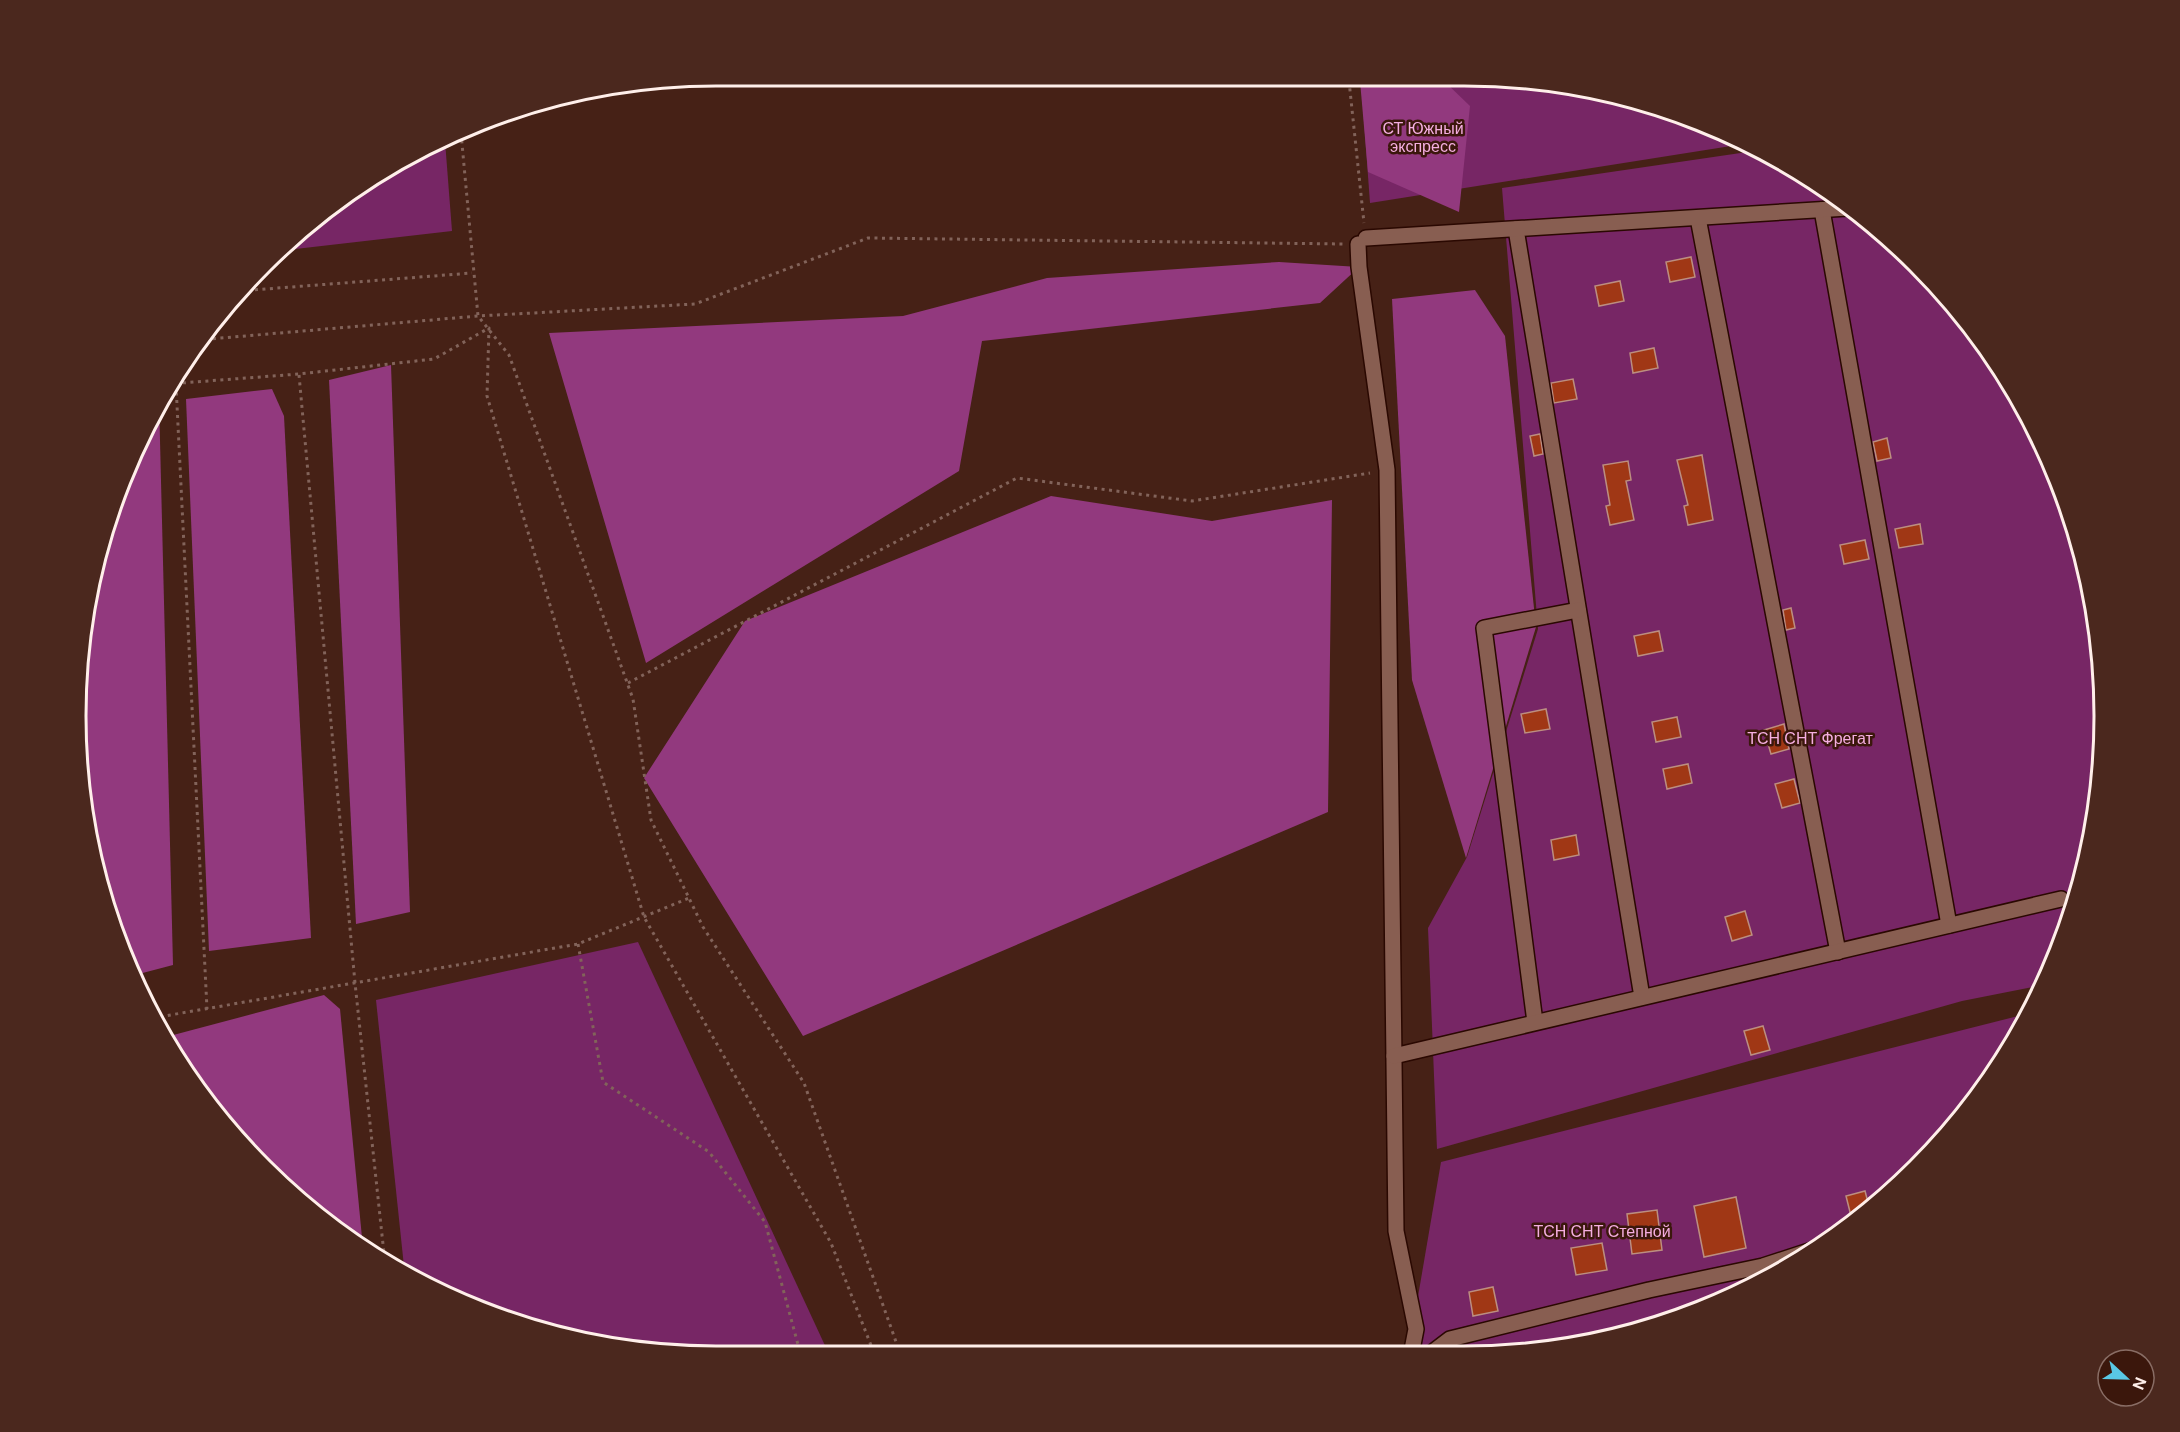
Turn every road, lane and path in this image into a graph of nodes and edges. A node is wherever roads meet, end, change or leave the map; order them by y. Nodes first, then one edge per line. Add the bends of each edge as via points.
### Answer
1 (1349, 86) edge
2 (462, 139) edge
3 (1838, 209) edge
4 (1822, 210) junction
5 (1698, 218) junction
6 (1516, 229) junction
7 (1362, 241) junction
8 (472, 273) junction
9 (251, 290) edge
10 (478, 316) junction
11 (489, 328) junction
12 (211, 339) edge
13 (299, 375) junction
14 (180, 385) edge
15 (176, 391) edge
16 (1387, 470) junction
17 (1578, 610) junction
18 (627, 683) junction
19 (689, 898) junction
20 (2061, 899) dead end
21 (644, 917) junction
22 (1949, 925) junction
23 (578, 944) junction
24 (1838, 952) junction
25 (355, 983) junction
26 (1642, 997) junction
27 (207, 1009) junction
28 (162, 1016) edge
29 (1535, 1022) junction
30 (1394, 1056) junction
31 (384, 1251) edge
32 (1783, 1259) edge
33 (1450, 1339) junction
34 (798, 1346) edge
35 (871, 1346) edge
36 (898, 1346) edge
37 (1413, 1346) edge
38 (1441, 1346) edge
39 (1450, 1346) edge

1 - 7 path
2 - 8 path
3 - 4 street
4 - 5 street
4 - 22 street
5 - 6 street
5 - 24 street
6 - 7 street
6 - 17 street
7 - 10 path via 868,238 695,304
7 - 16 street via 1359,267
8 - 9 path
8 - 10 path
10 - 11 path
10 - 12 path
11 - 13 path via 434,359
11 - 18 path via 509,356
11 - 21 path via 488,396
13 - 14 path
13 - 25 path
15 - 27 path
16 - 18 path via 1192,501 1017,478
16 - 30 street
17 - 26 street
17 - 29 street via 1484,628
18 - 19 path via 633,699 651,820
19 - 21 path
19 - 36 path via 703,927 804,1083
20 - 22 street
21 - 23 path
21 - 35 path via 831,1243
22 - 24 street
23 - 25 path
23 - 34 path via 603,1082 709,1152 765,1222
24 - 26 street
25 - 27 path
25 - 31 path
26 - 29 street
27 - 28 path
29 - 30 street
30 - 37 street via 1396,1231 1416,1329
32 - 33 street
33 - 38 street
33 - 39 street

